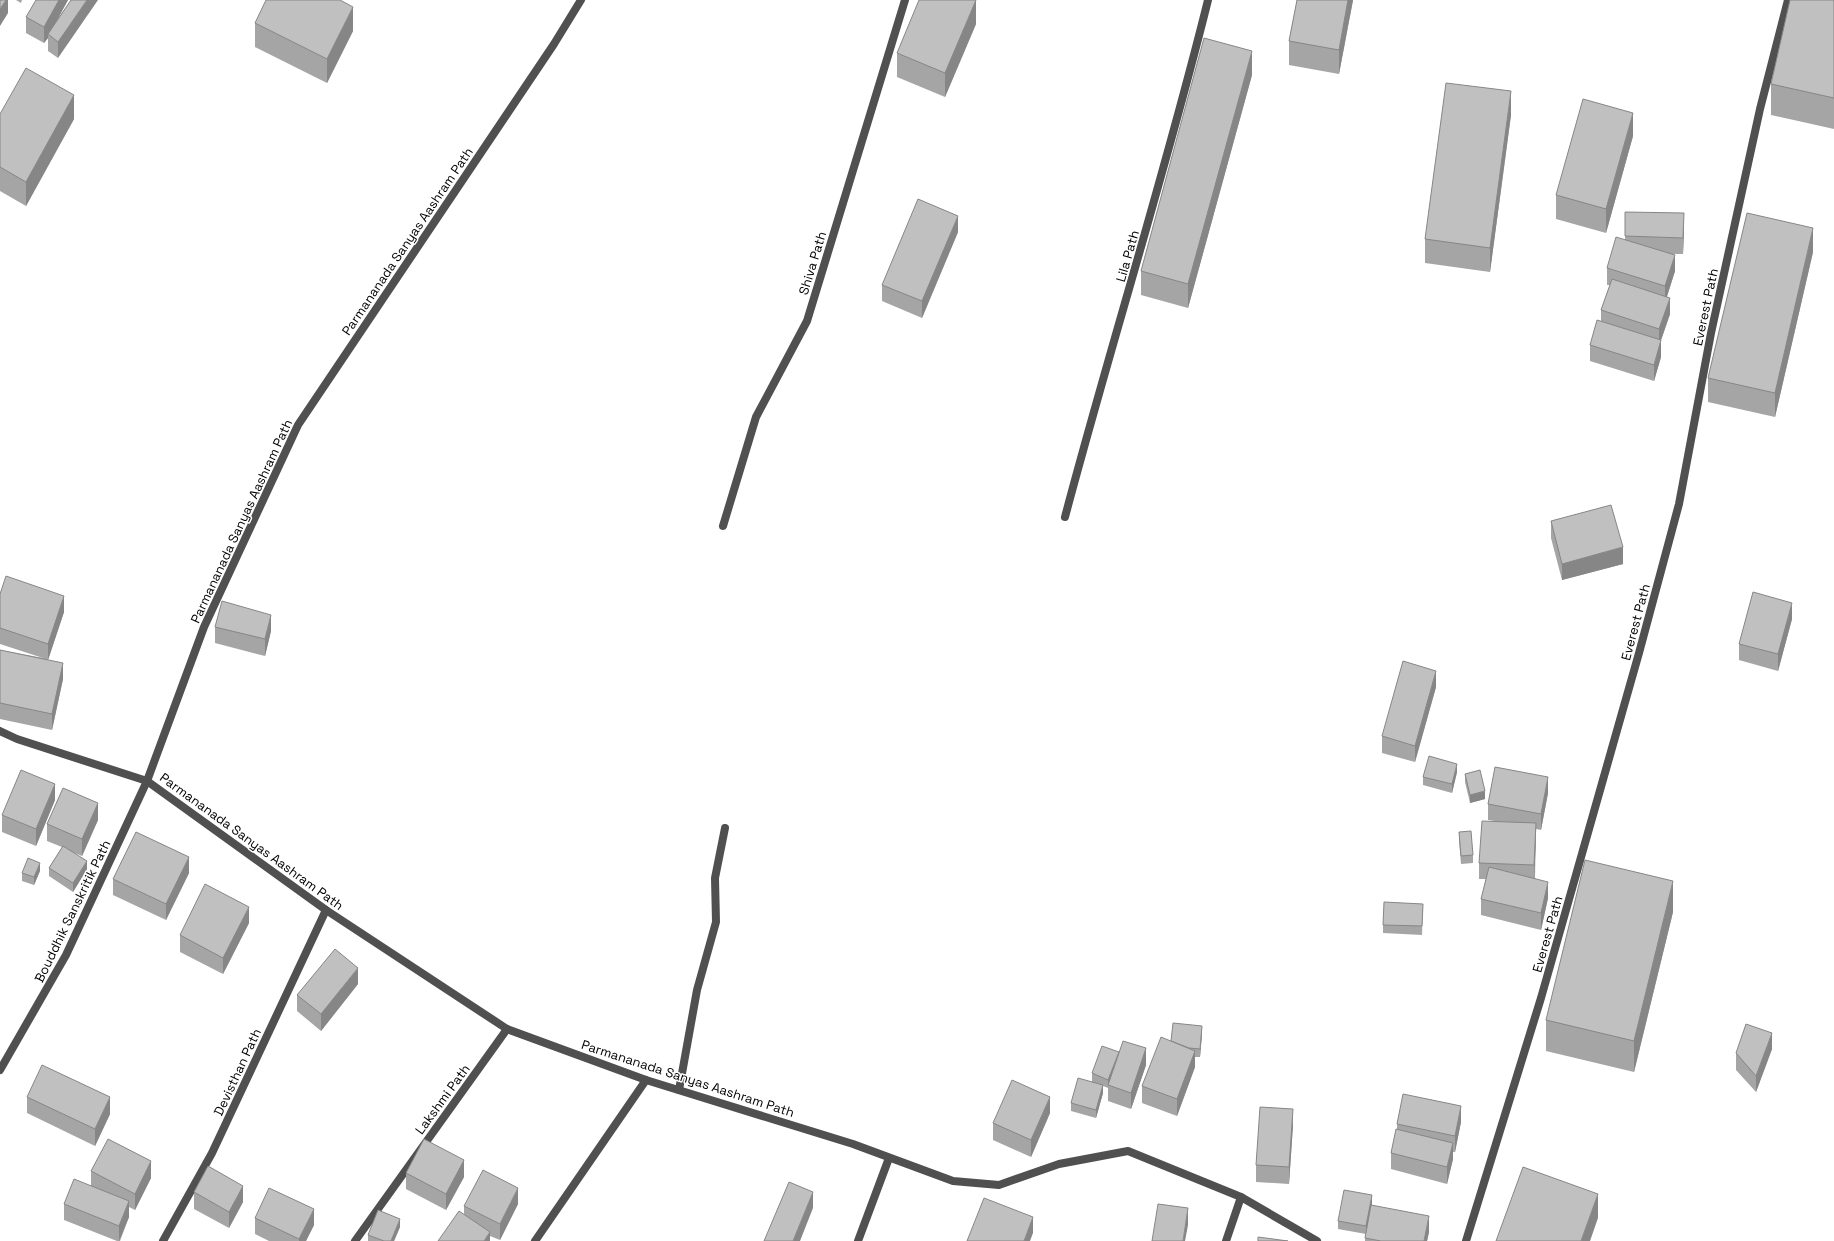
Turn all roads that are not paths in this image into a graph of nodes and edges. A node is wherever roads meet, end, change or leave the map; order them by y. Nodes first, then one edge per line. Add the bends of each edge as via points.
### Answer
1 (581, 0) edge
2 (905, 0) edge
3 (1208, 0) edge
4 (1788, 0) edge
5 (1065, 517) dead end
6 (723, 526) dead end
7 (0, 731) edge
8 (148, 780) junction
9 (725, 828) dead end
10 (326, 910) junction
11 (507, 1029) junction
12 (0, 1070) edge
13 (646, 1080) junction
14 (679, 1090) junction
15 (889, 1158) junction
16 (1241, 1197) junction
17 (163, 1241) edge
18 (355, 1241) edge
19 (534, 1241) edge
20 (858, 1241) edge
21 (1226, 1241) edge
22 (1317, 1241) edge
23 (1466, 1241) edge

1 - 8 street, Parmananada Sanyas Aashram Path via 298,425 204,628
2 - 6 street, Shiva Path via 806,321 756,417
3 - 5 street, Lila Path via 1190,76
4 - 23 street, Everest Path via 1760,109 1722,279 1679,504 1541,998
7 - 8 street via 17,739
8 - 10 street, Parmananada Sanyas Aashram Path
8 - 12 street, Bouddhik Sanskritik Path via 66,956
9 - 14 street via 715,878 716,922 697,990
10 - 11 street, Parmananada Sanyas Aashram Path
10 - 17 street, Devisthan Path via 212,1153
11 - 13 street, Parmananada Sanyas Aashram Path
11 - 18 street, Lakshmi Path
13 - 14 street, Parmananada Sanyas Aashram Path
13 - 19 street
14 - 15 street, Parmananada Sanyas Aashram Path via 853,1144
15 - 16 street, Parmananada Sanyas Aashram Path via 953,1181 999,1186 1060,1164 1128,1151
15 - 20 street
16 - 21 street
16 - 22 street, Parmananada Sanyas Aashram Path

